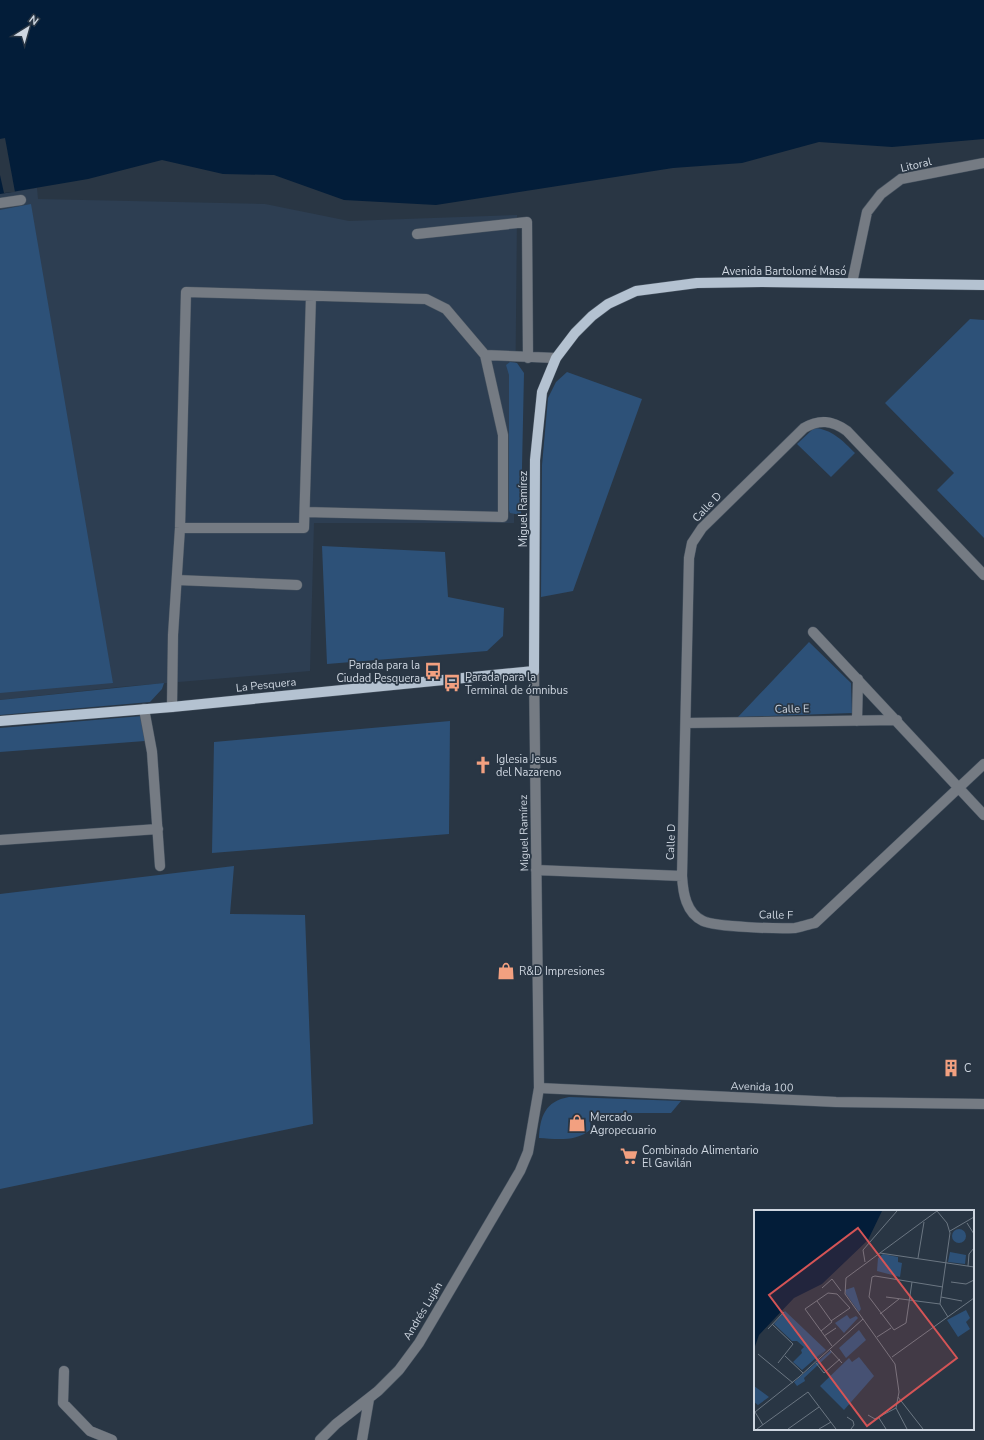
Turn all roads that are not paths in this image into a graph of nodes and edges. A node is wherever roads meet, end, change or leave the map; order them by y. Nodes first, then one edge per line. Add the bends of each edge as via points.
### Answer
1 (984, 163) edge
2 (21, 200) dead end
3 (0, 203) edge
4 (416, 234) dead end
5 (852, 283) junction
6 (984, 285) edge
7 (311, 296) junction
8 (592, 316) joint
9 (485, 356) junction
10 (528, 358) junction
11 (556, 358) junction
12 (305, 512) junction
13 (180, 528) junction
14 (984, 575) edge
15 (177, 580) junction
16 (296, 585) dead end
17 (813, 632) dead end
18 (534, 670) junction
19 (858, 679) junction
20 (172, 707) junction
21 (144, 709) junction
22 (857, 720) junction
23 (897, 720) junction
24 (0, 721) edge
25 (686, 723) junction
26 (984, 764) edge
27 (959, 789) junction
28 (984, 815) edge
29 (158, 829) junction
30 (0, 840) edge
31 (160, 866) dead end
32 (536, 870) junction
33 (682, 876) junction
34 (539, 1088) junction
35 (984, 1104) edge
36 (520, 1171) joint
37 (64, 1371) dead end
38 (368, 1399) junction
39 (112, 1440) edge
40 (320, 1440) edge
41 (362, 1440) edge

1 - 5 street, Litoral via 901,179 881,194 867,212
2 - 3 street
4 - 10 street via 527,222
5 - 6 main road, Avenida Bartolomé Masó
5 - 8 main road, Avenida Bartolomé Masó via 712,283 654,287 624,296
7 - 9 street via 426,299 446,309
7 - 12 street
7 - 13 street via 186,292
8 - 11 main road, Miguel Ramírez
9 - 10 street
9 - 12 street via 503,435 503,517
10 - 11 street
11 - 18 main road, Miguel Ramírez via 542,392 535,460
12 - 13 street via 304,528
13 - 15 street
14 - 25 street, Calle D via 847,431 832,422 813,423 804,428 702,528 692,543 689,558
15 - 16 street
15 - 20 street
17 - 19 street
18 - 20 main road, La Pesquera
18 - 32 street, Miguel Ramírez
19 - 22 street
19 - 23 street
20 - 21 main road, La Pesquera
21 - 24 main road, La Pesquera
21 - 29 street via 152,752
22 - 23 street, Calle E
22 - 25 street, Calle E
23 - 27 street
25 - 33 street, Calle D
26 - 27 street, Calle F
27 - 28 street
27 - 33 street, Calle F via 815,923 795,928 714,925 703,921 686,901
29 - 30 street
29 - 31 street
32 - 33 street
32 - 34 street, Miguel Ramírez
34 - 35 street, Avenida 100 via 836,1102
34 - 36 street, Miguel Ramírez via 528,1152
36 - 38 street, Andrés Luján via 419,1343 399,1370
37 - 39 street via 63,1404 90,1431
38 - 40 street, Andrés Luján
38 - 41 street

